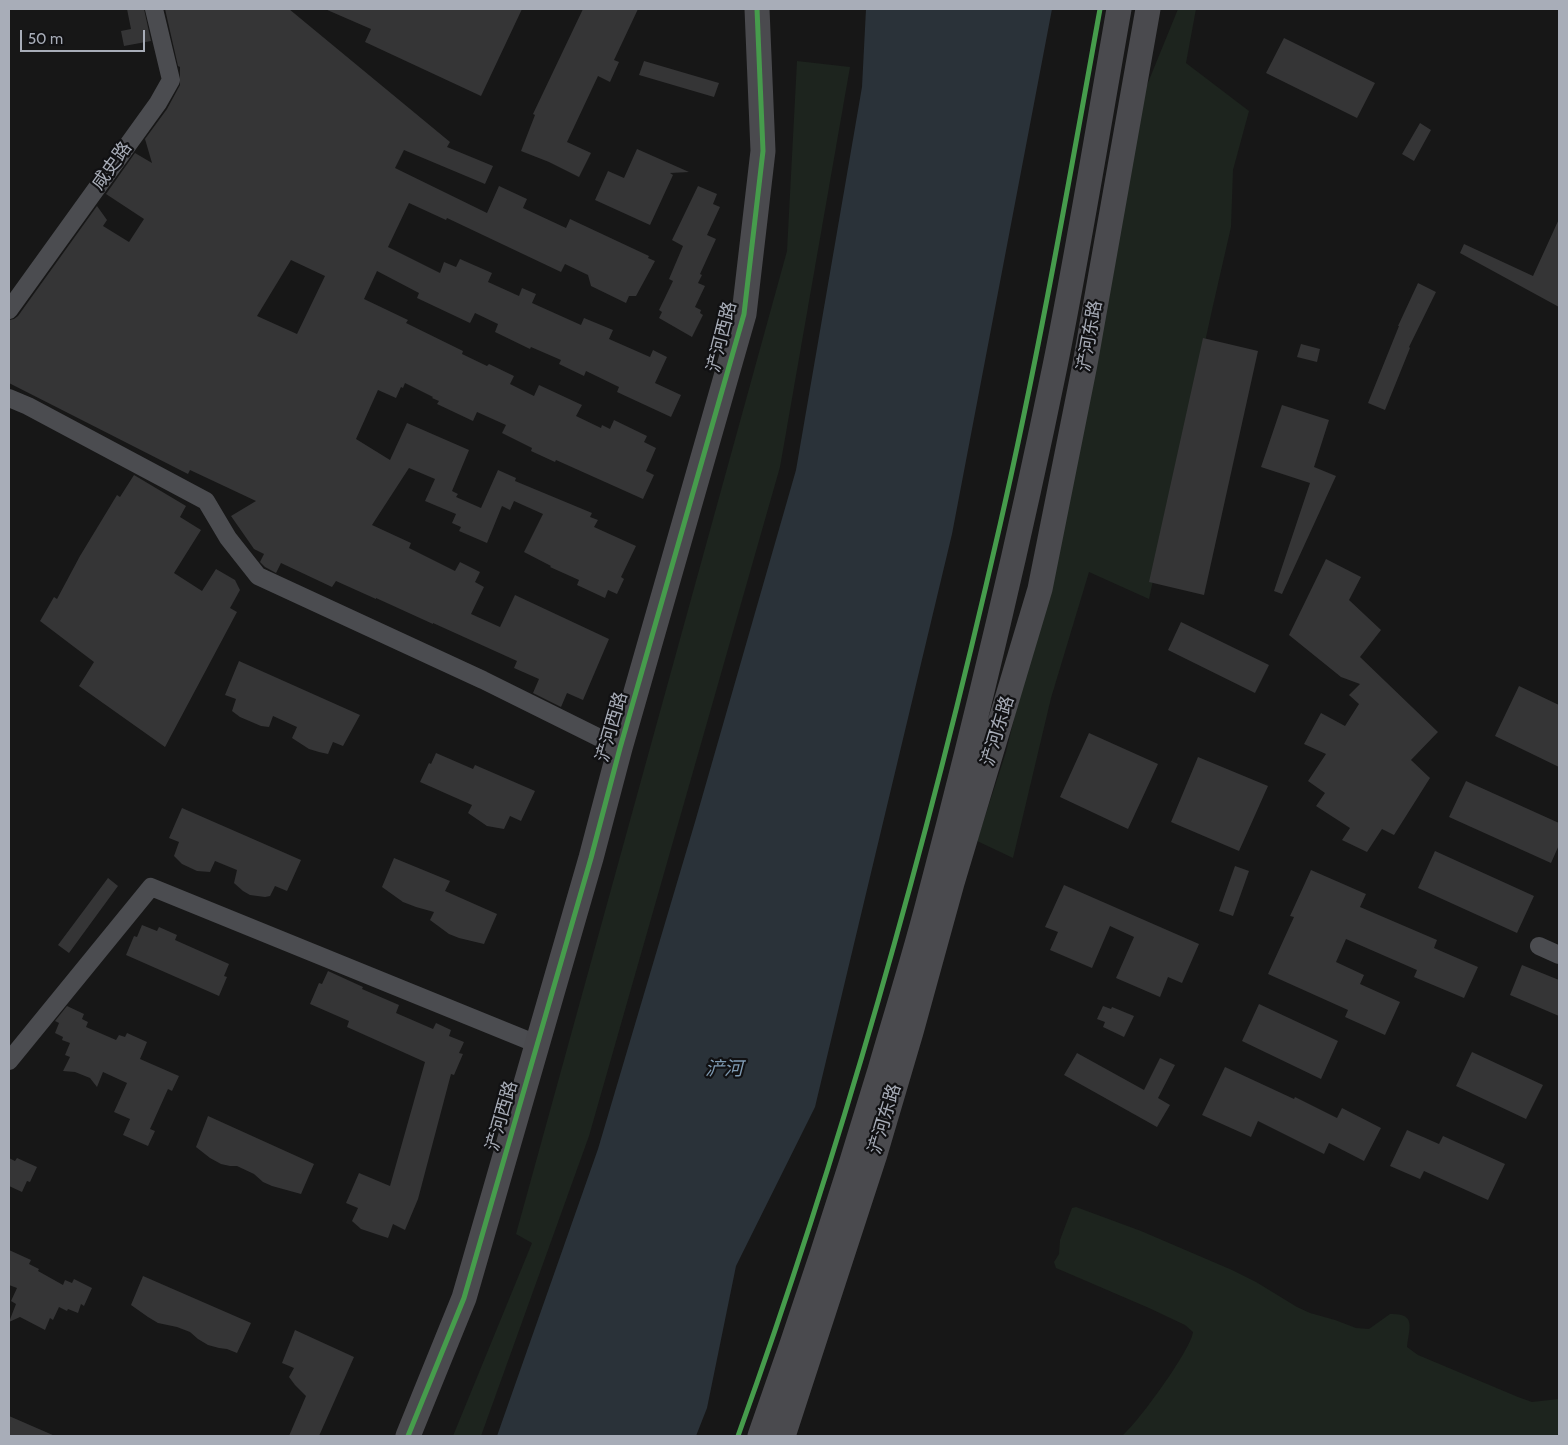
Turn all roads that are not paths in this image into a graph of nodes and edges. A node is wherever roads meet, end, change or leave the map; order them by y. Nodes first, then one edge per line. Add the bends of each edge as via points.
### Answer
1 (154, 9) edge
2 (757, 9) edge
3 (1119, 9) edge
4 (1148, 9) edge
5 (9, 310) edge
6 (9, 398) edge
7 (620, 748) junction
8 (1539, 946) dead end
9 (1559, 955) edge
10 (537, 1044) junction
11 (9, 1061) edge
12 (408, 1436) edge
13 (760, 1436) edge
14 (783, 1436) edge

1 - 5 street, 咸史路 via 171,80 158,103
2 - 7 street, 浐河西路 via 763,151 744,314
3 - 13 street, 浐河东路 via 1054,366 962,772 929,901 869,1107 818,1271
4 - 14 street, 浐河东路 via 1040,589 875,1154
6 - 7 street via 206,500 228,538 258,576 484,680
7 - 10 street, 浐河西路
8 - 9 street
10 - 11 street via 151,887
10 - 12 street, 浐河西路 via 464,1298

